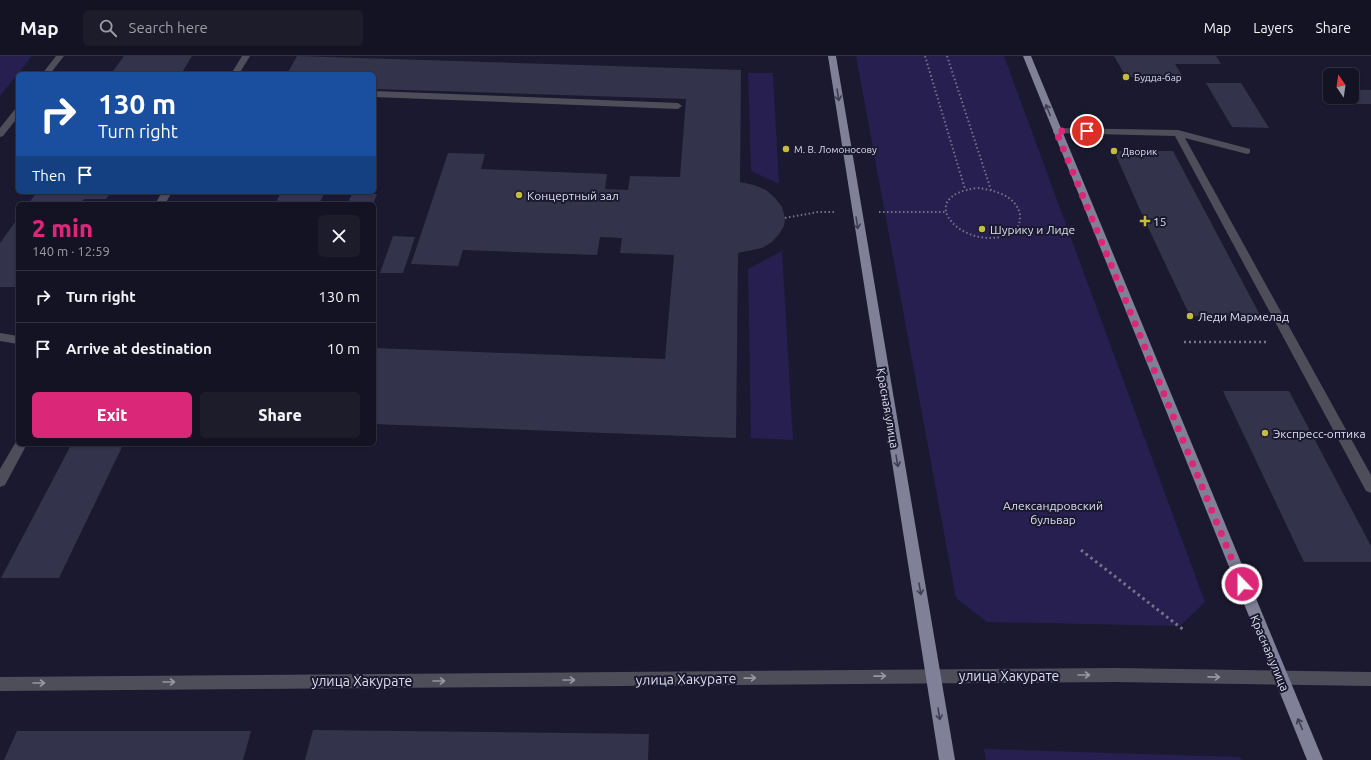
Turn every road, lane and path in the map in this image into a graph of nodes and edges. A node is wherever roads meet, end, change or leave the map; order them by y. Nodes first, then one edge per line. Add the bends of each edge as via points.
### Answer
1 (60, 56) edge
2 (246, 56) edge
3 (832, 56) edge
4 (925, 56) edge
5 (947, 56) edge
6 (1027, 56) edge
7 (48, 72) edge
8 (236, 72) edge
9 (376, 94) edge
10 (678, 106) dead end
11 (16, 114) edge
12 (1056, 131) junction
13 (0, 134) edge
14 (1178, 134) junction
15 (1247, 151) dead end
16 (966, 189) junction
17 (991, 190) junction
18 (0, 338) edge
19 (16, 340) edge
20 (1184, 342) dead end
21 (1292, 342) junction
22 (20, 446) edge
23 (0, 481) edge
24 (1371, 487) edge
25 (1081, 550) dead end
26 (1185, 631) dead end
27 (933, 676) junction
28 (1281, 678) junction
29 (1371, 679) edge
30 (0, 684) edge
31 (947, 760) edge
32 (1315, 760) edge

1 - 7 street
2 - 8 street
3 -> 27 main road, Красная улица via 876,340
4 - 16 path
5 - 17 path
12 -> 6 main road, Красная улица
9 - 10 street
11 - 13 street
12 - 14 street
12 - 28 main road, Красная улица
14 - 15 street
14 - 21 street
16 - 17 path
16 - 17 path via 950,197 946,204 948,216 966,233 990,239 1015,232 1020,223 1020,213 1015,204 1004,195
18 - 19 street
20 - 21 path
21 - 24 street
22 - 23 street
25 - 26 path
27 -> 28 street, улица Хакурате
30 -> 27 street, улица Хакурате
27 -> 31 main road, Красная улица
28 - 29 street, улица Хакурате
32 -> 28 main road, Красная улица

